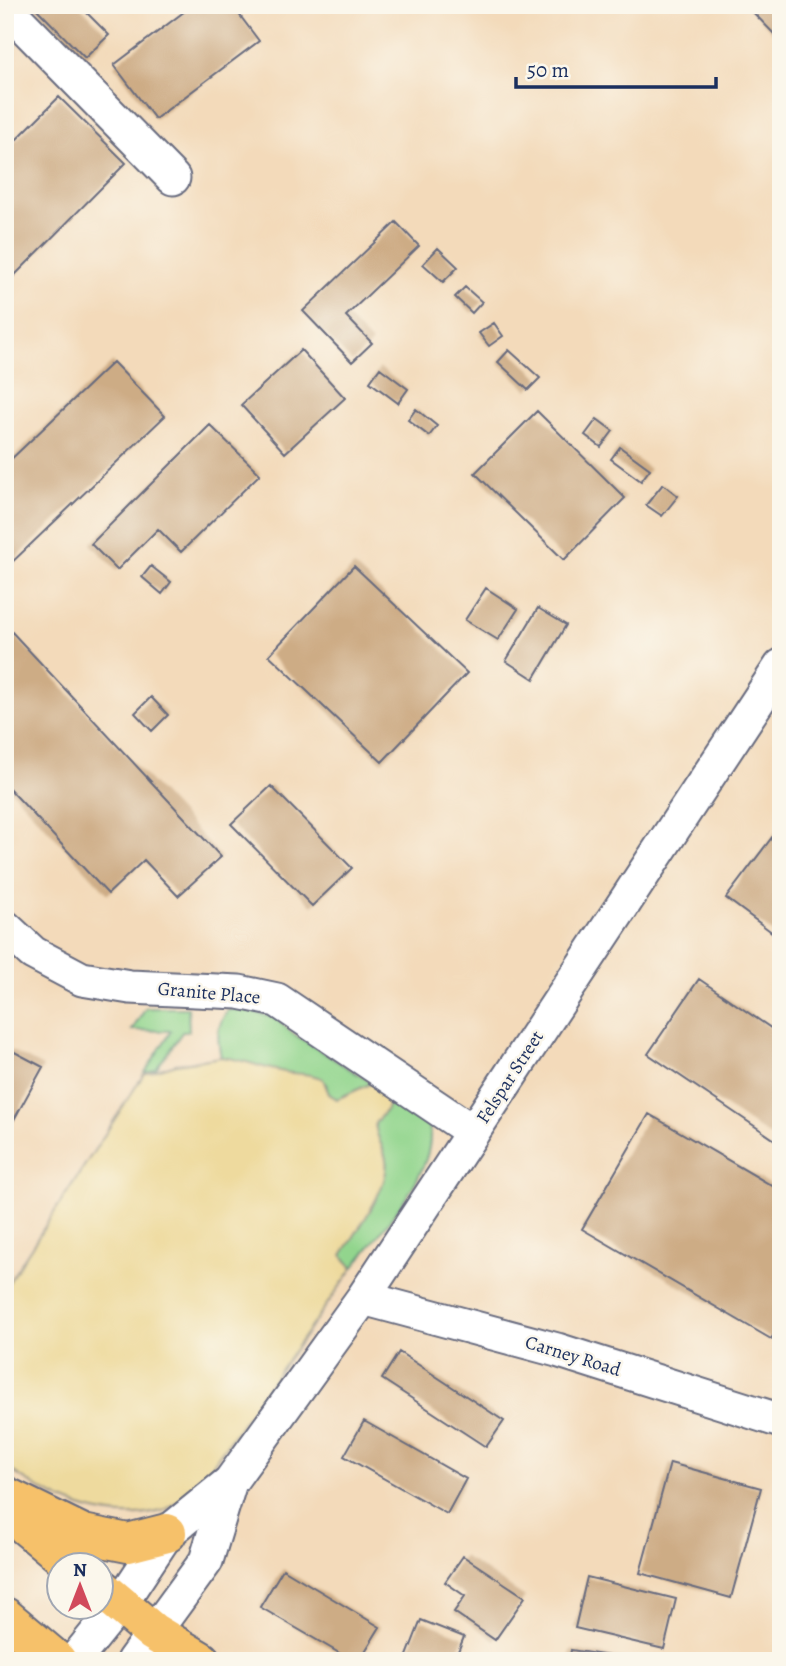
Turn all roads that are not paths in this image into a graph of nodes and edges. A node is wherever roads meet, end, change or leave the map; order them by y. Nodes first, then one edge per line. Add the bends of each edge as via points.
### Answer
1 (5, 7) edge
2 (173, 178) dead end
3 (781, 666) edge
4 (5, 927) edge
5 (473, 1132) junction
6 (363, 1298) junction
7 (781, 1421) edge
8 (230, 1482) junction
9 (5, 1496) edge
10 (5, 1508) edge
11 (167, 1533) junction
12 (55, 1550) edge
13 (116, 1591) edge
14 (116, 1605) edge
15 (5, 1618) edge
16 (98, 1620) edge
17 (143, 1647) edge
18 (57, 1661) edge
19 (74, 1661) edge
20 (201, 1661) edge

1 - 2 street
3 - 5 street, Felspar Street
4 - 5 street, Granite Place via 33,953 82,979 239,992 277,1000
5 - 6 street, Felspar Street
6 - 7 street, Carney Road via 557,1350
6 - 8 street, Felspar Street
8 - 11 street, Felspar Street
8 - 17 street, Felspar Street via 206,1561
9 - 11 highway via 83,1534 128,1543
10 - 12 highway
11 - 13 street, Felspar Street
14 - 17 highway
15 - 18 highway
16 - 19 street, Felspar Street
17 - 20 highway

